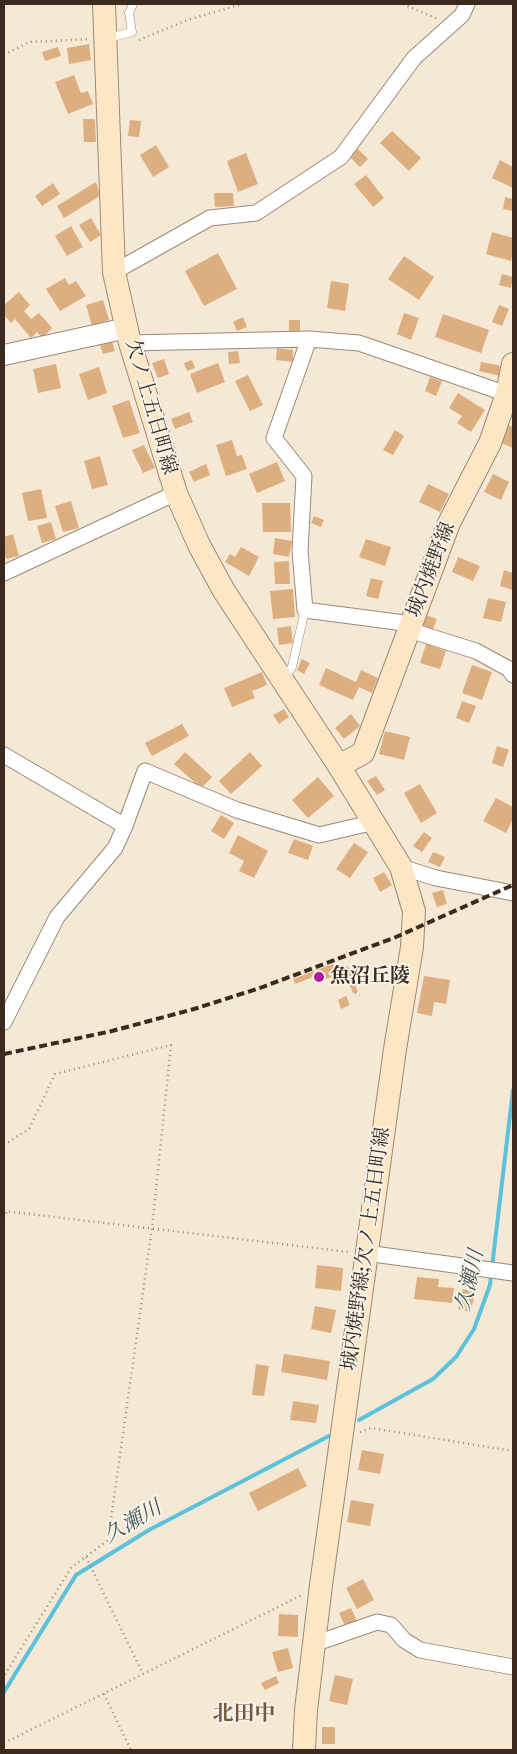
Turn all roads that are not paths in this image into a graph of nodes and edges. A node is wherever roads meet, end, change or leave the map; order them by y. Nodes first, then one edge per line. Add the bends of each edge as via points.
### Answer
1 (104, 4) edge
2 (133, 4) edge
3 (466, 4) edge
4 (106, 38) junction
5 (114, 272) junction
6 (129, 335) junction
7 (309, 340) junction
8 (4, 355) edge
9 (513, 364) edge
10 (506, 394) junction
11 (176, 493) junction
12 (4, 574) edge
13 (305, 610) junction
14 (410, 627) junction
15 (513, 675) edge
16 (283, 680) junction
17 (4, 755) edge
18 (339, 766) junction
19 (375, 822) junction
20 (125, 826) junction
21 (401, 868) junction
22 (513, 894) edge
23 (4, 1022) edge
24 (366, 1253) junction
25 (513, 1273) edge
26 (314, 1644) junction
27 (513, 1667) edge
28 (304, 1750) edge

1 - 4 main road, 欠ノ上五日町線
2 - 4 lane via 129,12 132,32
3 - 5 street via 462,16 414,58 341,157 256,213 210,218
4 - 5 main road, 欠ノ上五日町線
5 - 6 main road, 欠ノ上五日町線
6 - 7 street
6 - 8 street
6 - 11 main road, 欠ノ上五日町線
7 - 10 street via 359,343
7 - 13 street via 274,438 304,476 300,551
9 - 10 main road, 城内焼野線
10 - 14 main road, 城内焼野線 via 490,443 449,523
11 - 12 street
11 - 16 main road, 欠ノ上五日町線 via 198,545 224,591
13 - 14 street
13 - 16 lane via 292,667
14 - 15 street via 476,651
14 - 18 main road, 城内焼野線 via 363,754
16 - 18 main road, 欠ノ上五日町線
17 - 20 street
18 - 19 main road, 城内焼野線;欠ノ上五日町線
19 - 20 street via 319,835 237,810 145,771
19 - 21 main road, 城内焼野線;欠ノ上五日町線
20 - 23 street via 115,848 57,917
21 - 22 street
21 - 24 main road, 城内焼野線;欠ノ上五日町線 via 414,910 412,947
24 - 25 street
24 - 26 main road, 城内焼野線;欠ノ上五日町線
26 - 27 street via 377,1622 391,1625 404,1640 420,1650
26 - 28 main road, 城内焼野線;欠ノ上五日町線

